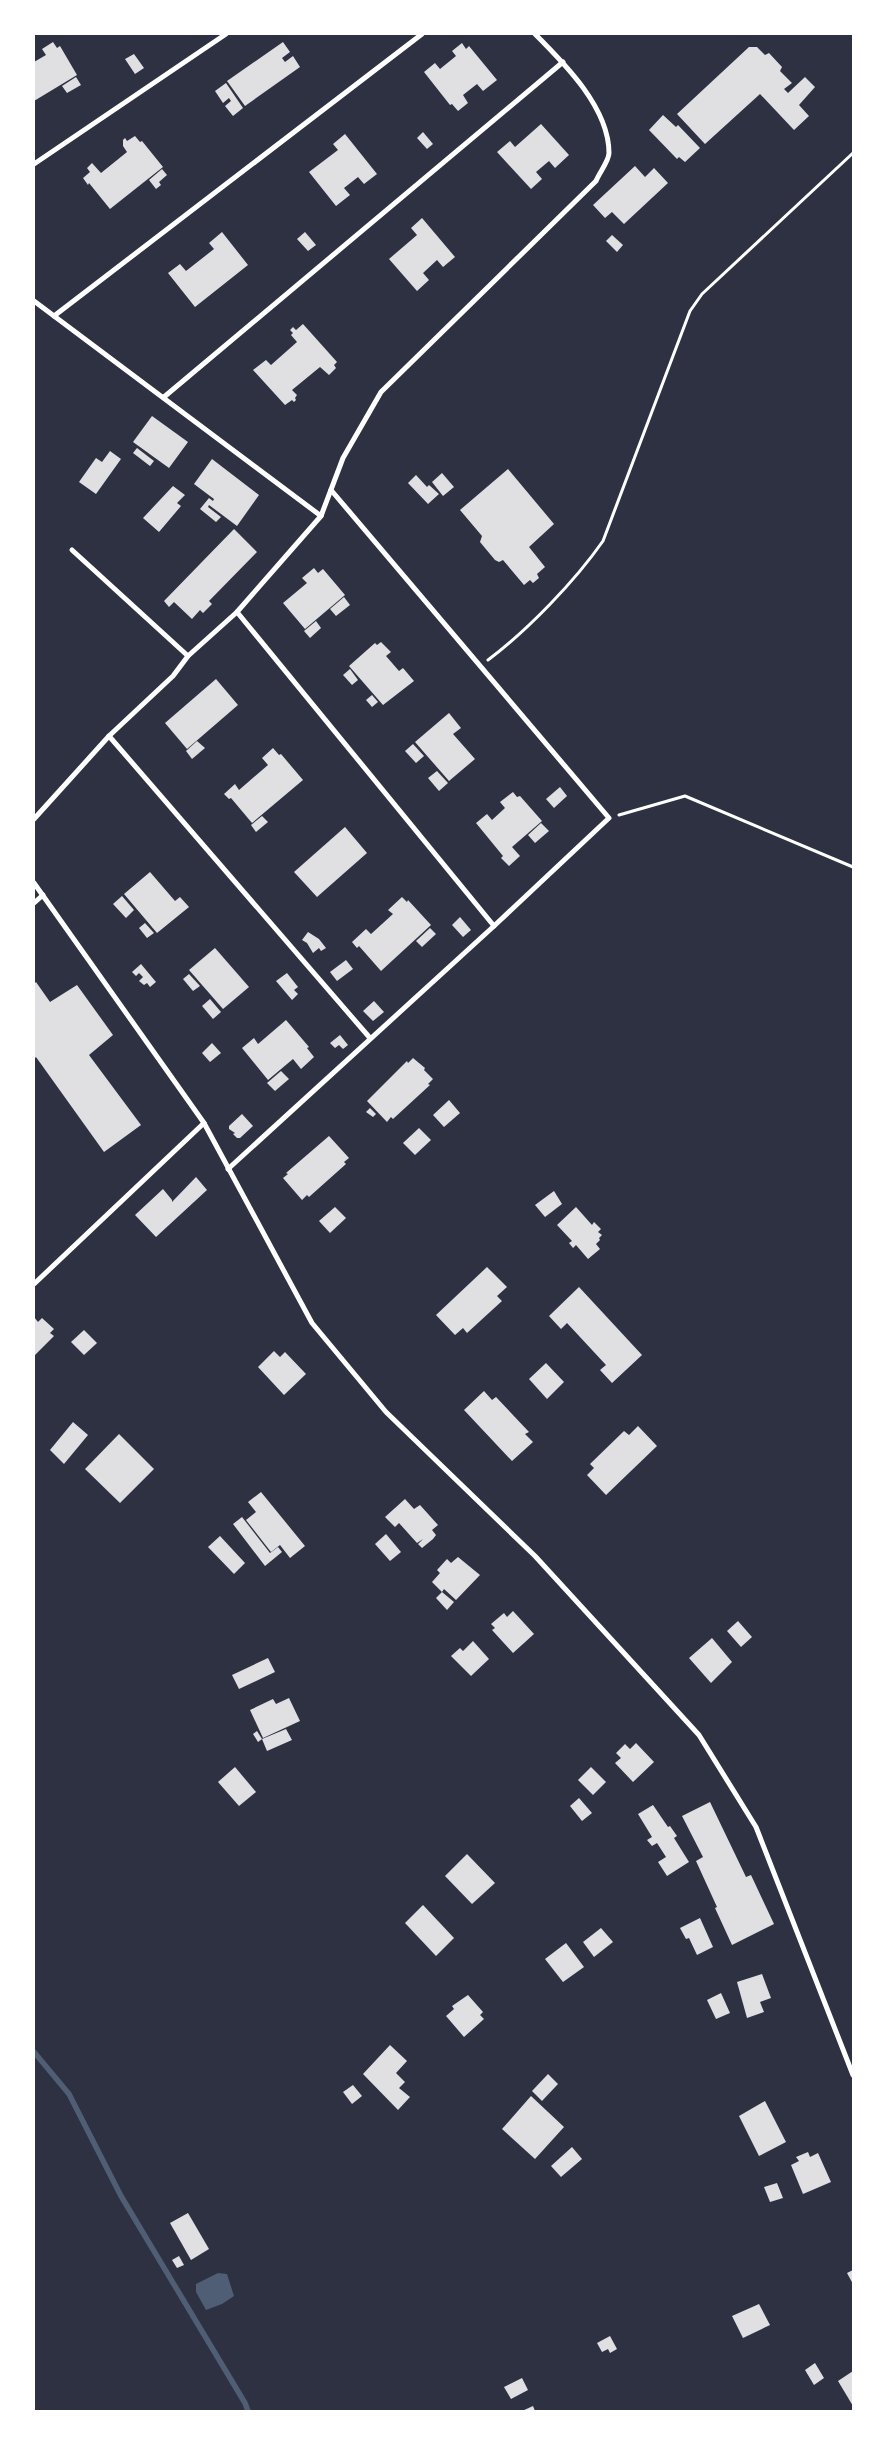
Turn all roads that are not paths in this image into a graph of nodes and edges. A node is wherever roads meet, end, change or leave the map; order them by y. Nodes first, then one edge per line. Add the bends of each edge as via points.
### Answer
1 (226, 34) edge
2 (422, 34) edge
3 (536, 34) edge
4 (563, 62) junction
5 (34, 164) edge
6 (34, 301) edge
7 (54, 316) junction
8 (164, 397) junction
9 (331, 490) junction
10 (321, 516) junction
11 (72, 550) dead end
12 (237, 612) junction
13 (188, 656) junction
14 (109, 736) junction
15 (34, 819) edge
16 (34, 884) edge
17 (43, 895) junction
18 (34, 903) edge
19 (494, 926) junction
20 (370, 1038) junction
21 (204, 1123) junction
22 (228, 1169) junction
23 (34, 1284) edge
24 (853, 2075) edge

1 - 5 street
2 - 7 street
3 - 4 street
4 - 8 street
4 - 9 street via 601,114 609,154 596,181 381,392 343,458
6 - 7 street
7 - 8 street
8 - 10 street
9 - 10 street
9 - 19 street via 609,818
10 - 12 street
11 - 13 street
12 - 13 street
12 - 19 street
13 - 14 street via 173,676
14 - 15 street
14 - 20 street
16 - 17 street
17 - 18 street
17 - 21 street
19 - 20 street
20 - 22 street
21 - 22 street
21 - 23 street
22 - 24 street via 312,1323 386,1412 535,1556 699,1735 756,1826

